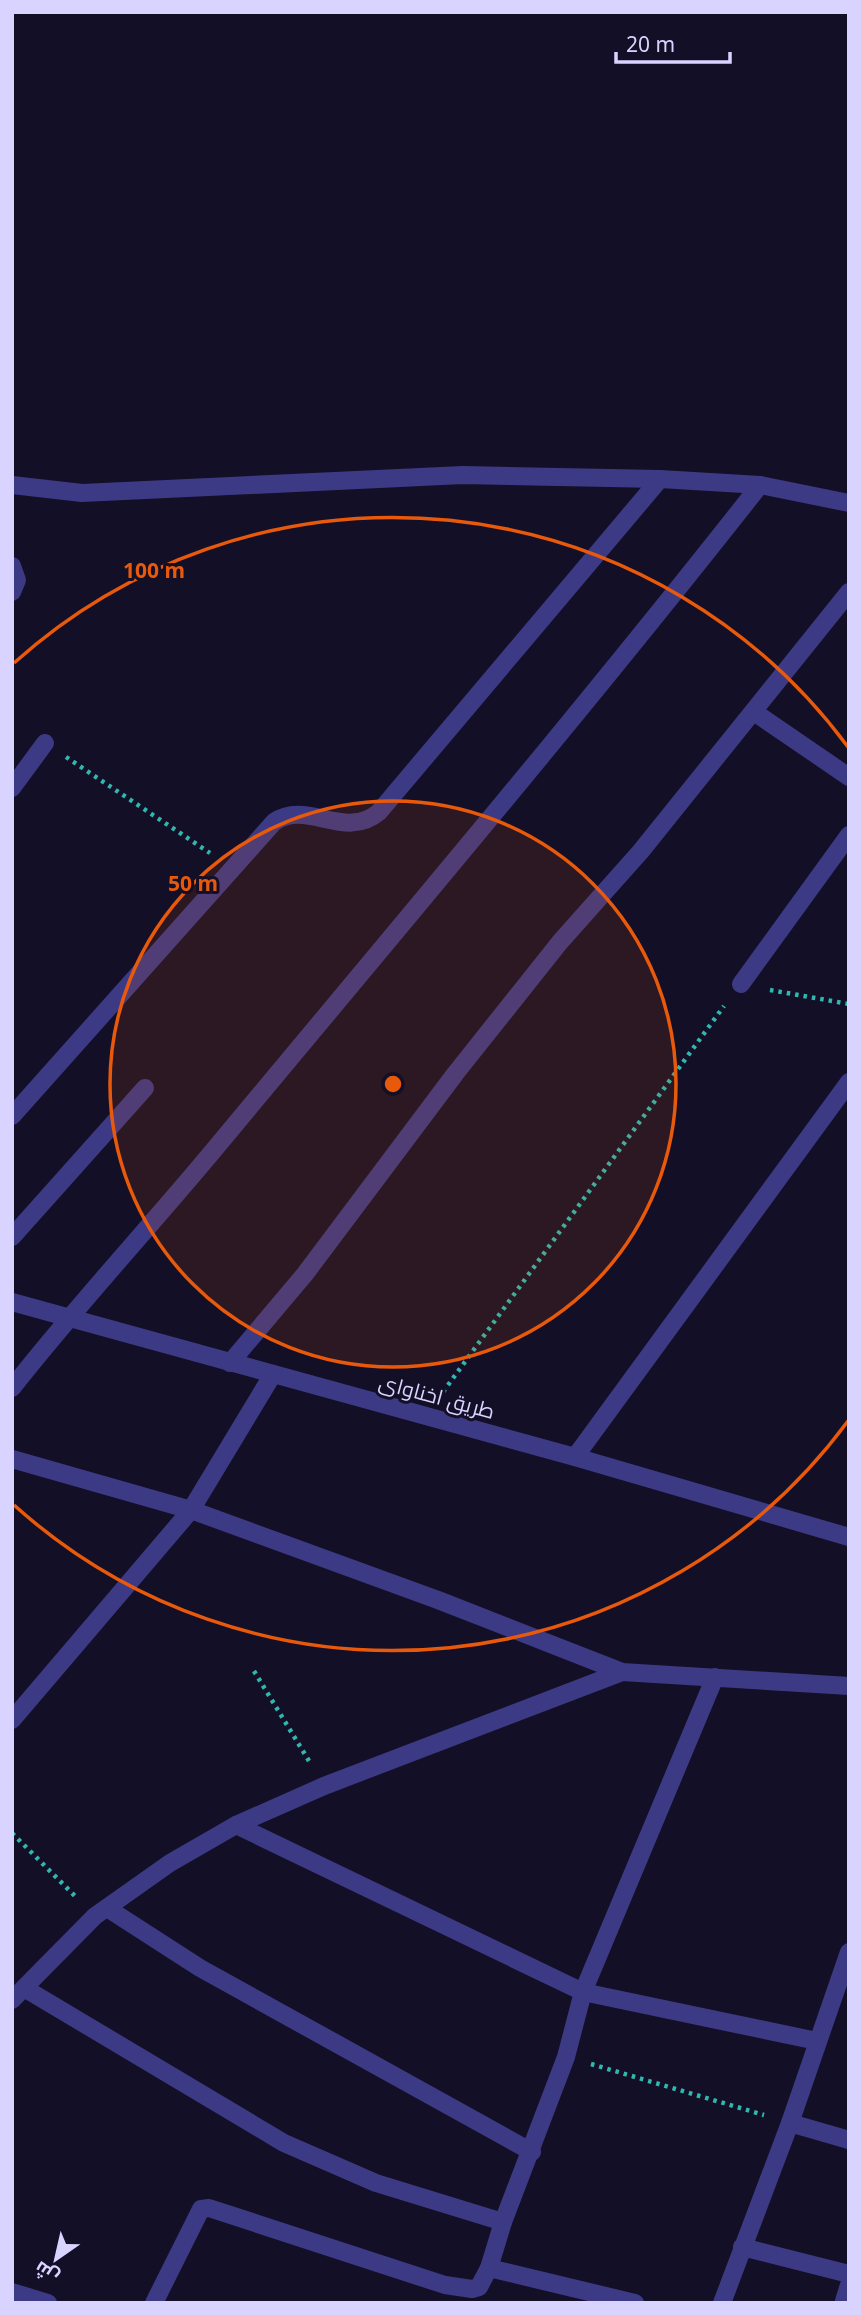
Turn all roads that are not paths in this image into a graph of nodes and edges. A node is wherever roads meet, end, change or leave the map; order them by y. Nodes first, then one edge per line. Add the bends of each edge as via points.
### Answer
1 (660, 479) junction
2 (12, 485) edge
3 (760, 485) junction
4 (849, 503) edge
5 (12, 566) edge
6 (12, 592) edge
7 (849, 592) edge
8 (754, 712) junction
9 (45, 743) road end
10 (849, 777) edge
11 (12, 788) edge
12 (849, 835) edge
13 (741, 984) road end
14 (849, 1082) edge
15 (145, 1088) dead end
16 (12, 1116) edge
17 (12, 1237) edge
18 (12, 1302) edge
19 (68, 1317) junction
20 (230, 1363) junction
21 (273, 1374) junction
22 (12, 1388) edge
23 (575, 1457) junction
24 (12, 1459) edge
25 (191, 1510) junction
26 (849, 1537) edge
27 (622, 1672) junction
28 (715, 1677) junction
29 (849, 1686) edge
30 (12, 1720) edge
31 (236, 1825) junction
32 (101, 1912) junction
33 (849, 1952) edge
34 (583, 1992) junction
35 (18, 1994) edge
36 (842, 1996) edge
37 (817, 2041) junction
38 (790, 2123) junction
39 (849, 2140) edge
40 (532, 2151) junction
41 (503, 2222) junction
42 (742, 2247) junction
43 (489, 2268) junction
44 (849, 2274) edge
45 (849, 2286) edge
46 (12, 2292) edge
47 (48, 2303) edge
48 (154, 2303) edge
49 (635, 2303) edge
50 (722, 2303) edge
51 (847, 2303) edge

1 - 2 street via 463,475 82,494
1 - 3 street
1 - 16 street via 379,811 355,824 286,815 274,822
3 - 4 street
3 - 19 street via 654,620 216,1148
5 - 6 street via 17,580
7 - 8 street
8 - 10 street
8 - 20 street via 552,952 305,1274
9 - 11 street
12 - 13 street
14 - 23 street
15 - 17 street
18 - 19 street, طريق اخناواى
19 - 20 street, طريق اخناواى
19 - 22 street
20 - 21 street, طريق اخناواى
21 - 23 street, طريق اخناواى
21 - 25 street
23 - 26 street, طريق اخناواى
24 - 25 street
25 - 27 street
25 - 30 street
27 - 28 street
27 - 31 street via 324,1786
28 - 29 street
28 - 34 street
31 - 32 street via 170,1863
31 - 34 street
32 - 35 street
32 - 40 street
33 - 36 street
34 - 37 street
34 - 40 street via 566,2057
35 - 41 street via 284,2143 376,2183
36 - 37 street
37 - 38 street
38 - 39 street
38 - 42 street
40 - 41 street
41 - 43 street
42 - 44 street
42 - 50 street
43 - 48 street via 479,2287 444,2285 209,2208 195,2217
43 - 49 street
45 - 51 street
46 - 47 street

